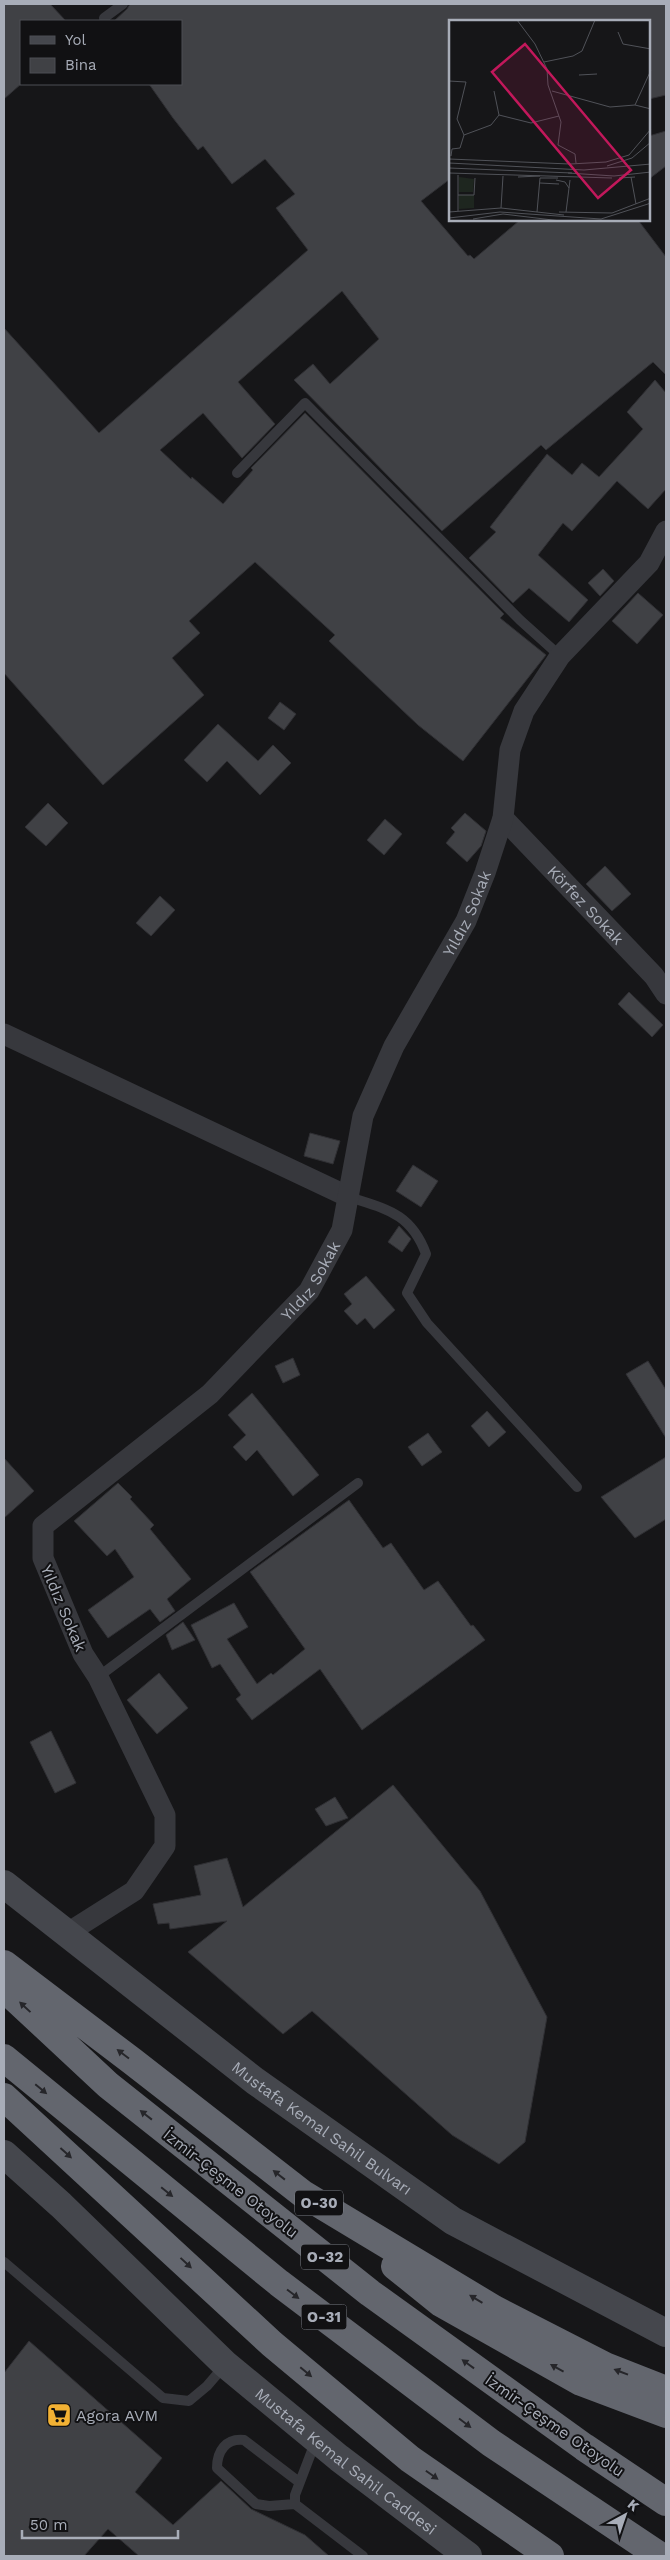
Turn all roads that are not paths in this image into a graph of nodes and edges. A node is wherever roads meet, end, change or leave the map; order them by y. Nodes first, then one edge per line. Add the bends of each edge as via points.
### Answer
1 (123, 4) edge
2 (104, 18) dead end
3 (237, 473) dead end
4 (666, 531) edge
5 (560, 656) junction
6 (503, 818) junction
7 (666, 994) edge
8 (4, 1034) edge
9 (349, 1197) junction
10 (358, 1483) dead end
11 (577, 1487) dead end
12 (98, 1677) junction
13 (4, 1884) edge
14 (66, 1934) junction
15 (4, 1964) edge
16 (4, 1988) edge
17 (4, 2058) edge
18 (4, 2097) edge
19 (4, 2154) edge
20 (303, 2194) junction
21 (4, 2262) edge
22 (666, 2333) edge
23 (225, 2364) junction
24 (666, 2390) edge
25 (666, 2414) edge
26 (316, 2439) junction
27 (300, 2482) junction
28 (666, 2502) edge
29 (295, 2504) junction
30 (363, 2556) edge
31 (468, 2556) edge
32 (550, 2556) edge
33 (660, 2556) edge

1 - 2 lane
3 - 5 lane via 305,403 520,620
4 - 5 street, Yıldız Sokak via 649,563
5 - 6 street, Yıldız Sokak via 524,711 510,750
6 - 7 street, Körfez Sokak via 654,976
6 - 9 street, Yıldız Sokak via 466,921 394,1046 363,1116
8 - 9 street
9 - 11 lane via 396,1212 420,1238 426,1254 407,1293 427,1324
9 - 12 street, Yıldız Sokak via 342,1230 309,1291 210,1394 43,1526 43,1558 83,1654
10 - 12 lane
12 - 14 street, Yıldız Sokak via 165,1816 166,1846 134,1891
13 - 14 main road, Mustafa Kemal Sahil Bulvarı
14 - 22 main road, Mustafa Kemal Sahil Bulvarı via 255,2081 453,2220
20 -> 15 highway, O-30
28 -> 16 highway, İzmir-Çeşme Otoyolu / O-32 via 370,2293 108,2085
17 -> 33 highway, O-31 via 279,2283 491,2443
18 -> 32 highway via 287,2356 410,2459
19 - 23 main road
24 -> 20 highway, O-30 via 605,2366 494,2309
25 -> 20 highway via 581,2382 441,2303
21 - 23 lane via 163,2398 189,2401
23 - 26 main road, Mustafa Kemal Sahil Caddesi
26 - 27 lane
26 - 31 main road, Mustafa Kemal Sahil Caddesi
27 - 29 lane
27 - 29 lane via 244,2440 234,2439 223,2446 217,2458 217,2468 256,2504
29 - 30 lane

